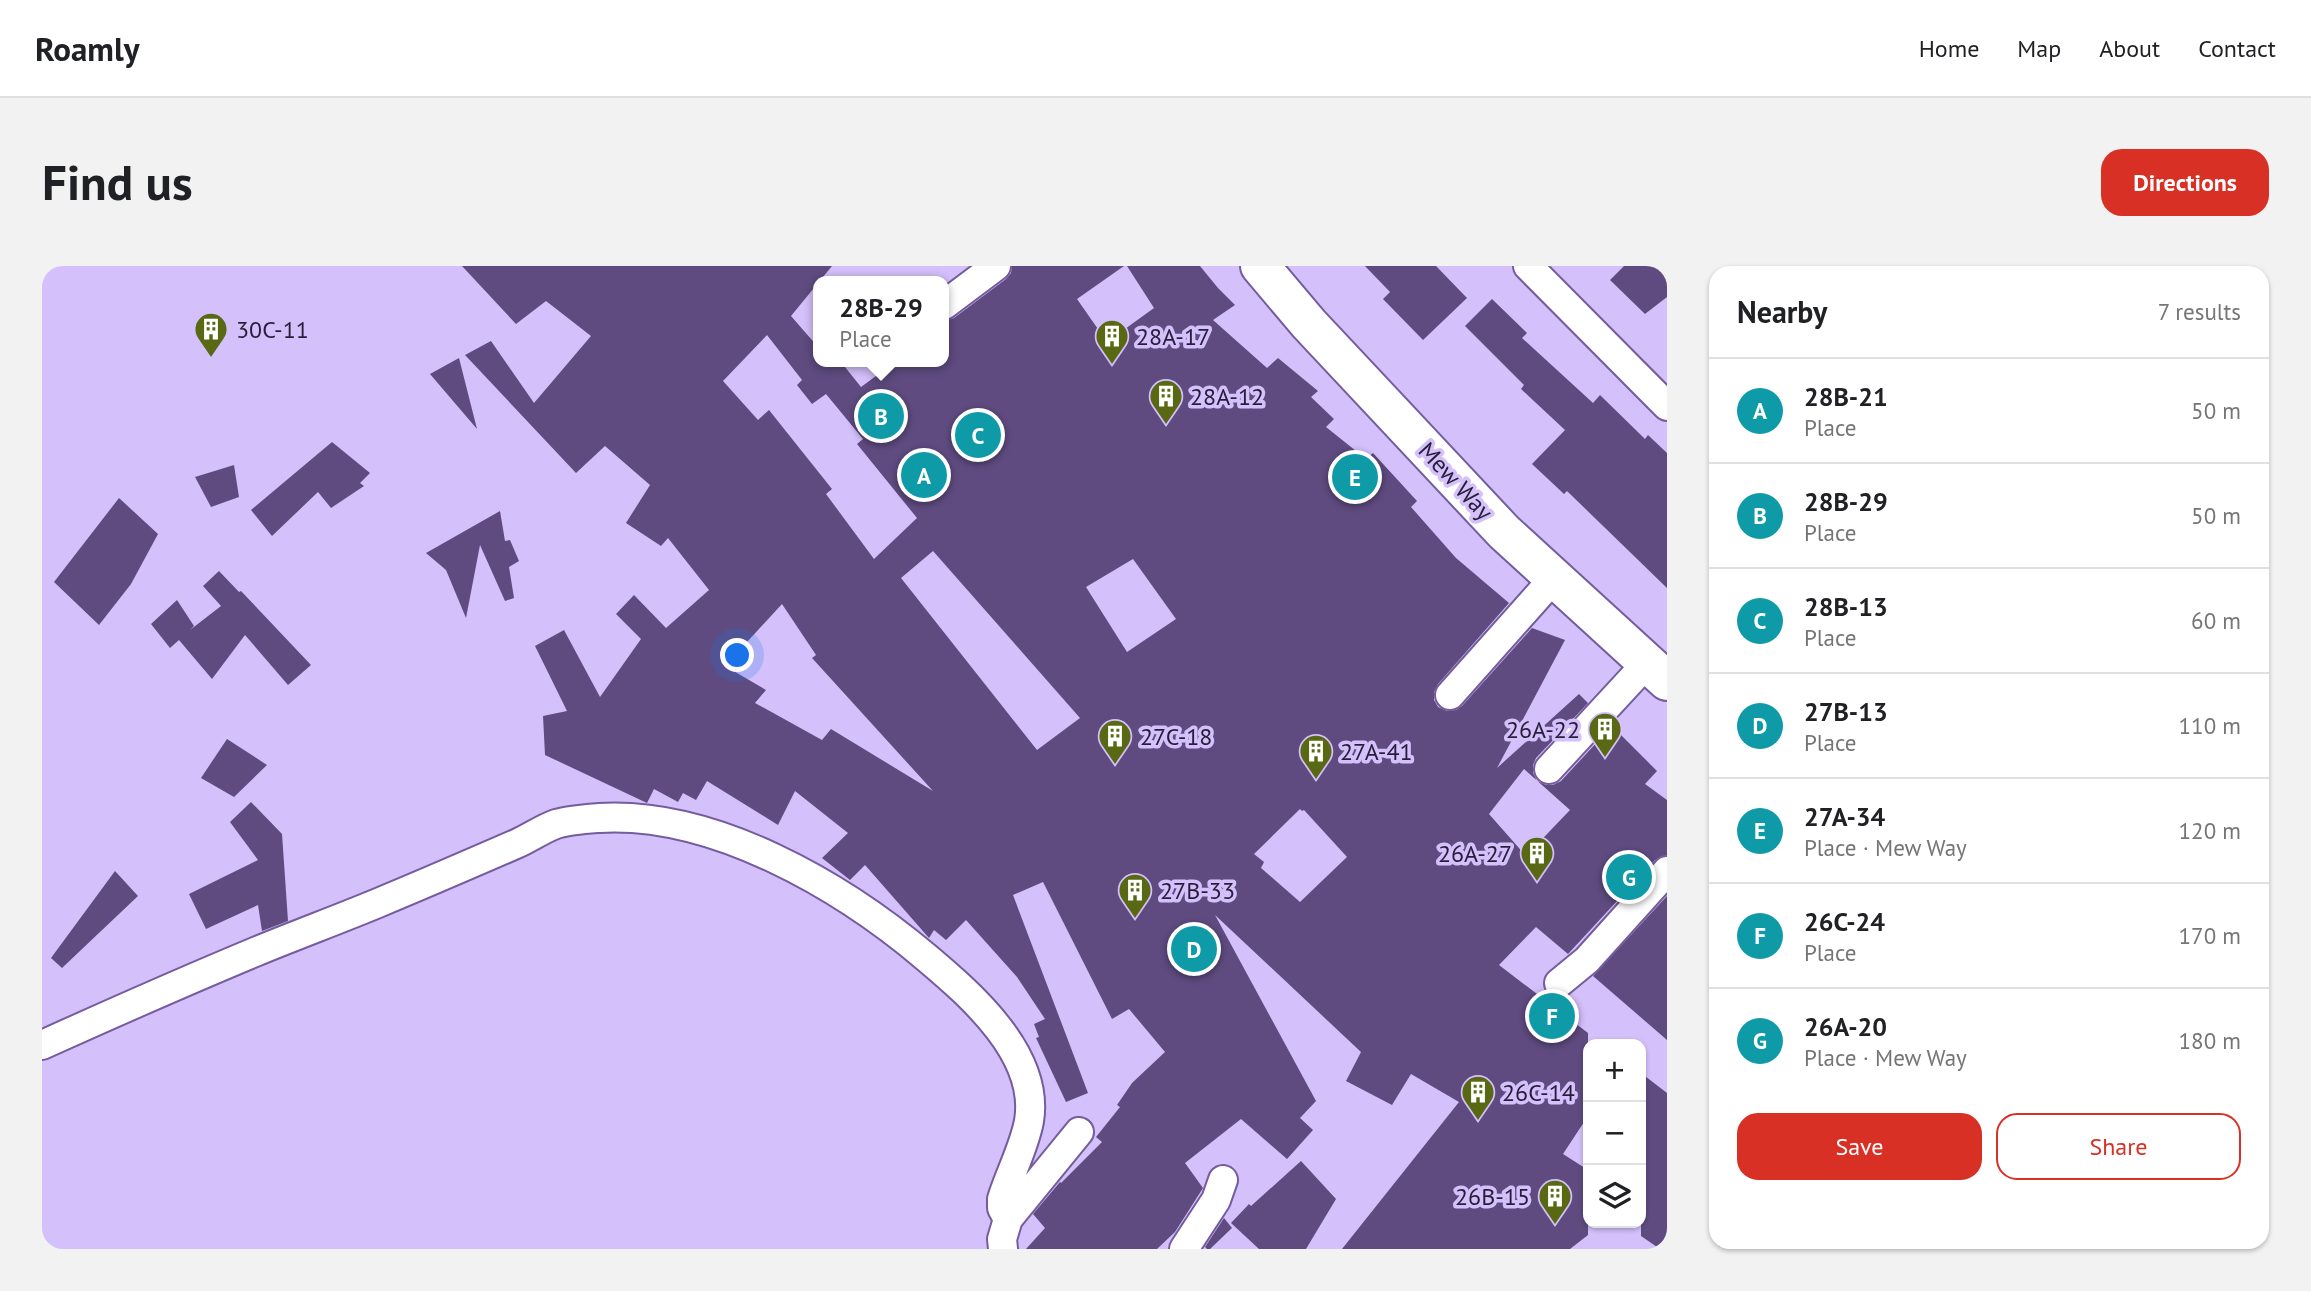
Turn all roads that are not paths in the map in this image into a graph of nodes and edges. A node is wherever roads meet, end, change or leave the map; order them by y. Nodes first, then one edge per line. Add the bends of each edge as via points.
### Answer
1 (996, 266) edge
2 (1260, 266) edge
3 (1528, 266) edge
4 (949, 302) edge
5 (1667, 406) edge
6 (1554, 578) junction
7 (1657, 672) edge
8 (1450, 695) dead end
9 (1549, 769) dead end
10 (1667, 871) edge
11 (1559, 983) dead end
12 (42, 1045) edge
13 (1079, 1132) dead end
14 (1223, 1180) dead end
15 (1008, 1219) junction
16 (1003, 1249) edge
17 (1184, 1249) edge

1 - 4 street
2 - 6 main road, Mew Way via 1495,522
3 - 5 street
6 - 7 main road, Mew Way
6 - 8 street
7 - 9 street
10 - 11 street via 1587,960
12 - 15 street via 555,824 613,818 654,820 720,835 824,884 893,929 1005,1036 1021,1063 1029,1098 1029,1121 1002,1199
13 - 15 street
14 - 17 street via 1216,1200
15 - 16 street

